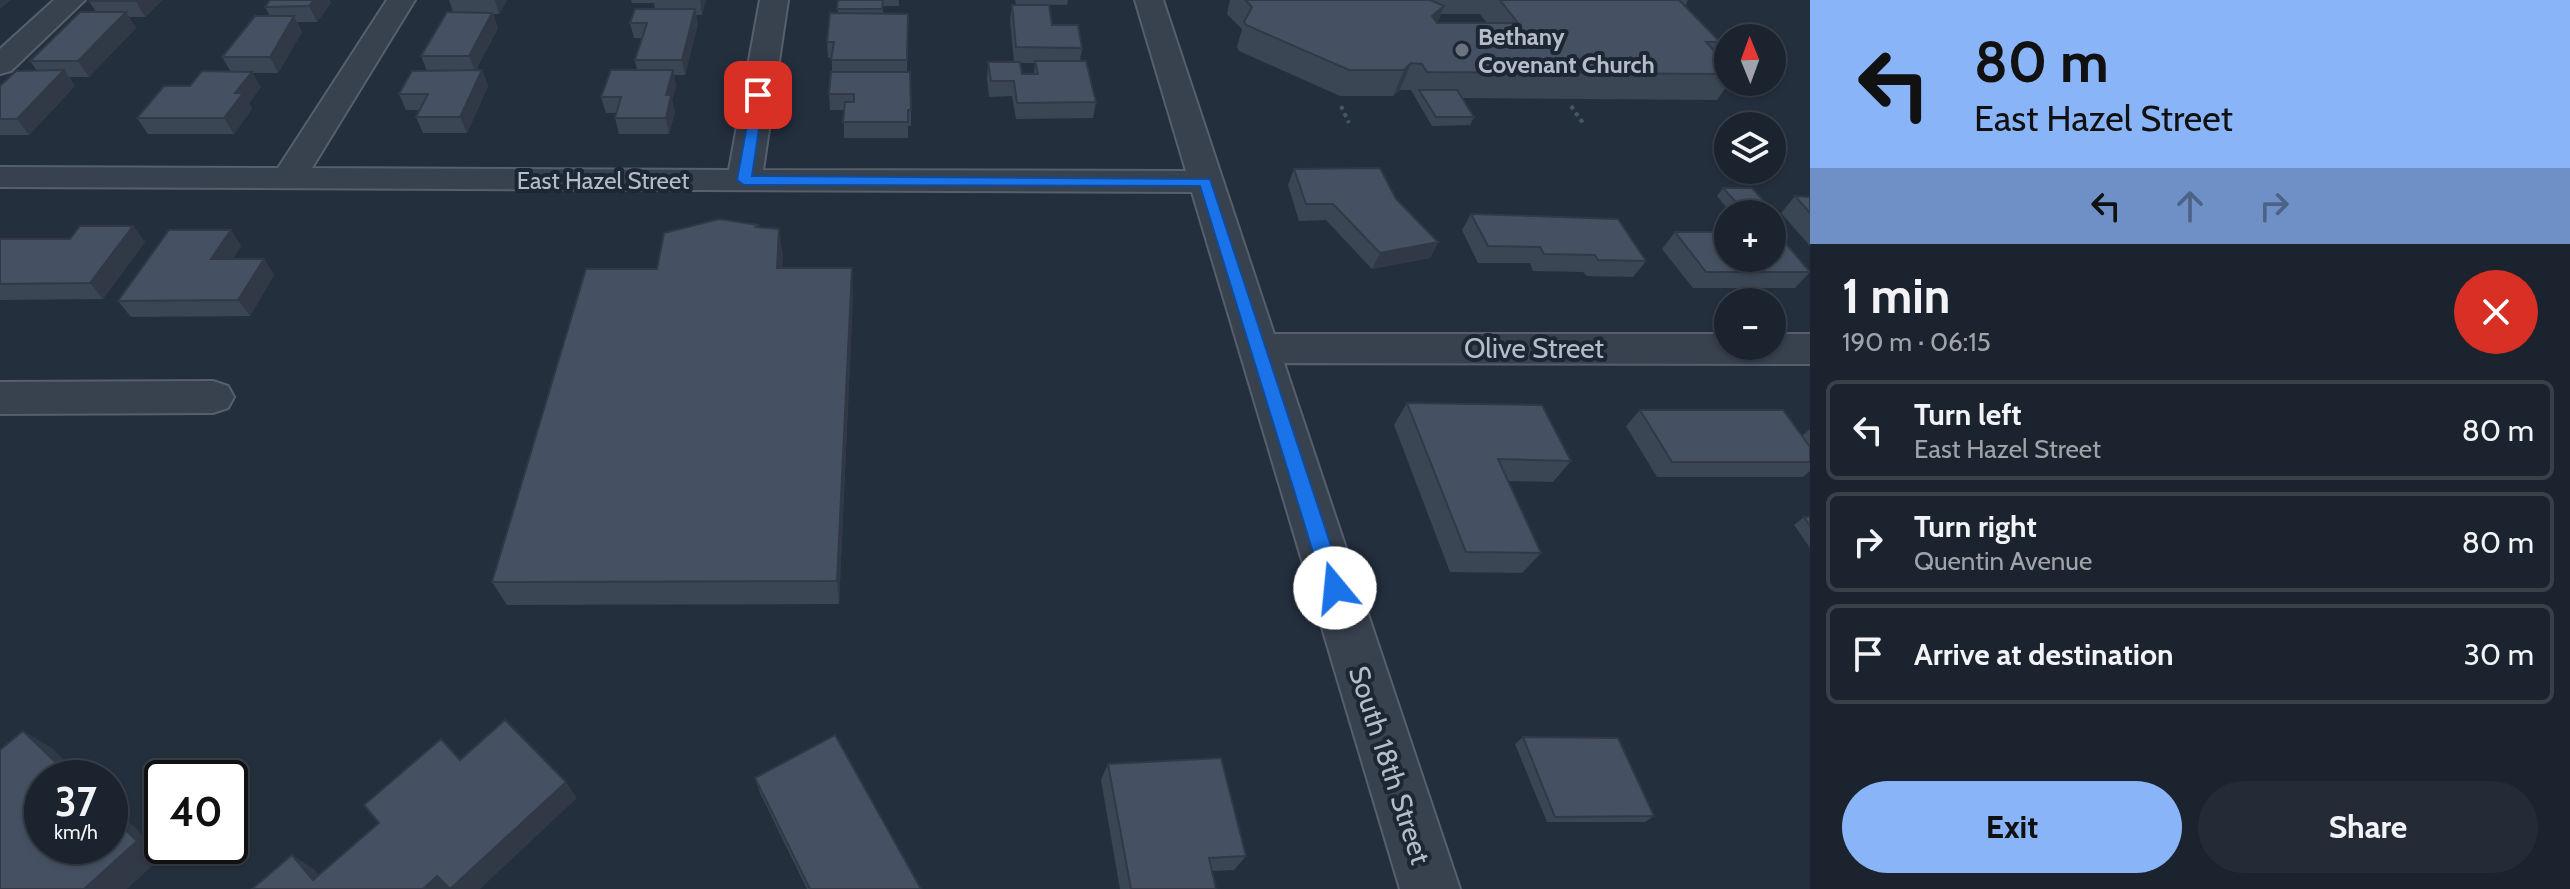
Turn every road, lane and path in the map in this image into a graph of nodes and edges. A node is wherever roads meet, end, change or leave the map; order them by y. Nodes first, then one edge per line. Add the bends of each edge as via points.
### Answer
1 (71, 0) edge
2 (401, 0) edge
3 (774, 0) edge
4 (1149, 0) edge
5 (0, 65) edge
6 (1341, 106) dead end
7 (1571, 106) edge
8 (1349, 123) dead end
9 (1583, 123) dead end
10 (0, 177) edge
11 (289, 177) junction
12 (744, 180) junction
13 (1205, 182) junction
14 (1259, 348) junction
15 (1810, 349) edge
16 (213, 397) dead end
17 (0, 398) edge
18 (1430, 889) edge

1 - 5 street
2 - 11 street
3 - 12 street
4 - 13 street, South 18th Street
6 - 8 path
7 - 9 path
10 - 11 street, East Hazel Street
11 - 12 street, East Hazel Street
12 - 13 street, East Hazel Street
13 - 14 street, South 18th Street
14 - 15 street, Olive Street
14 - 18 street, South 18th Street
16 - 17 street

